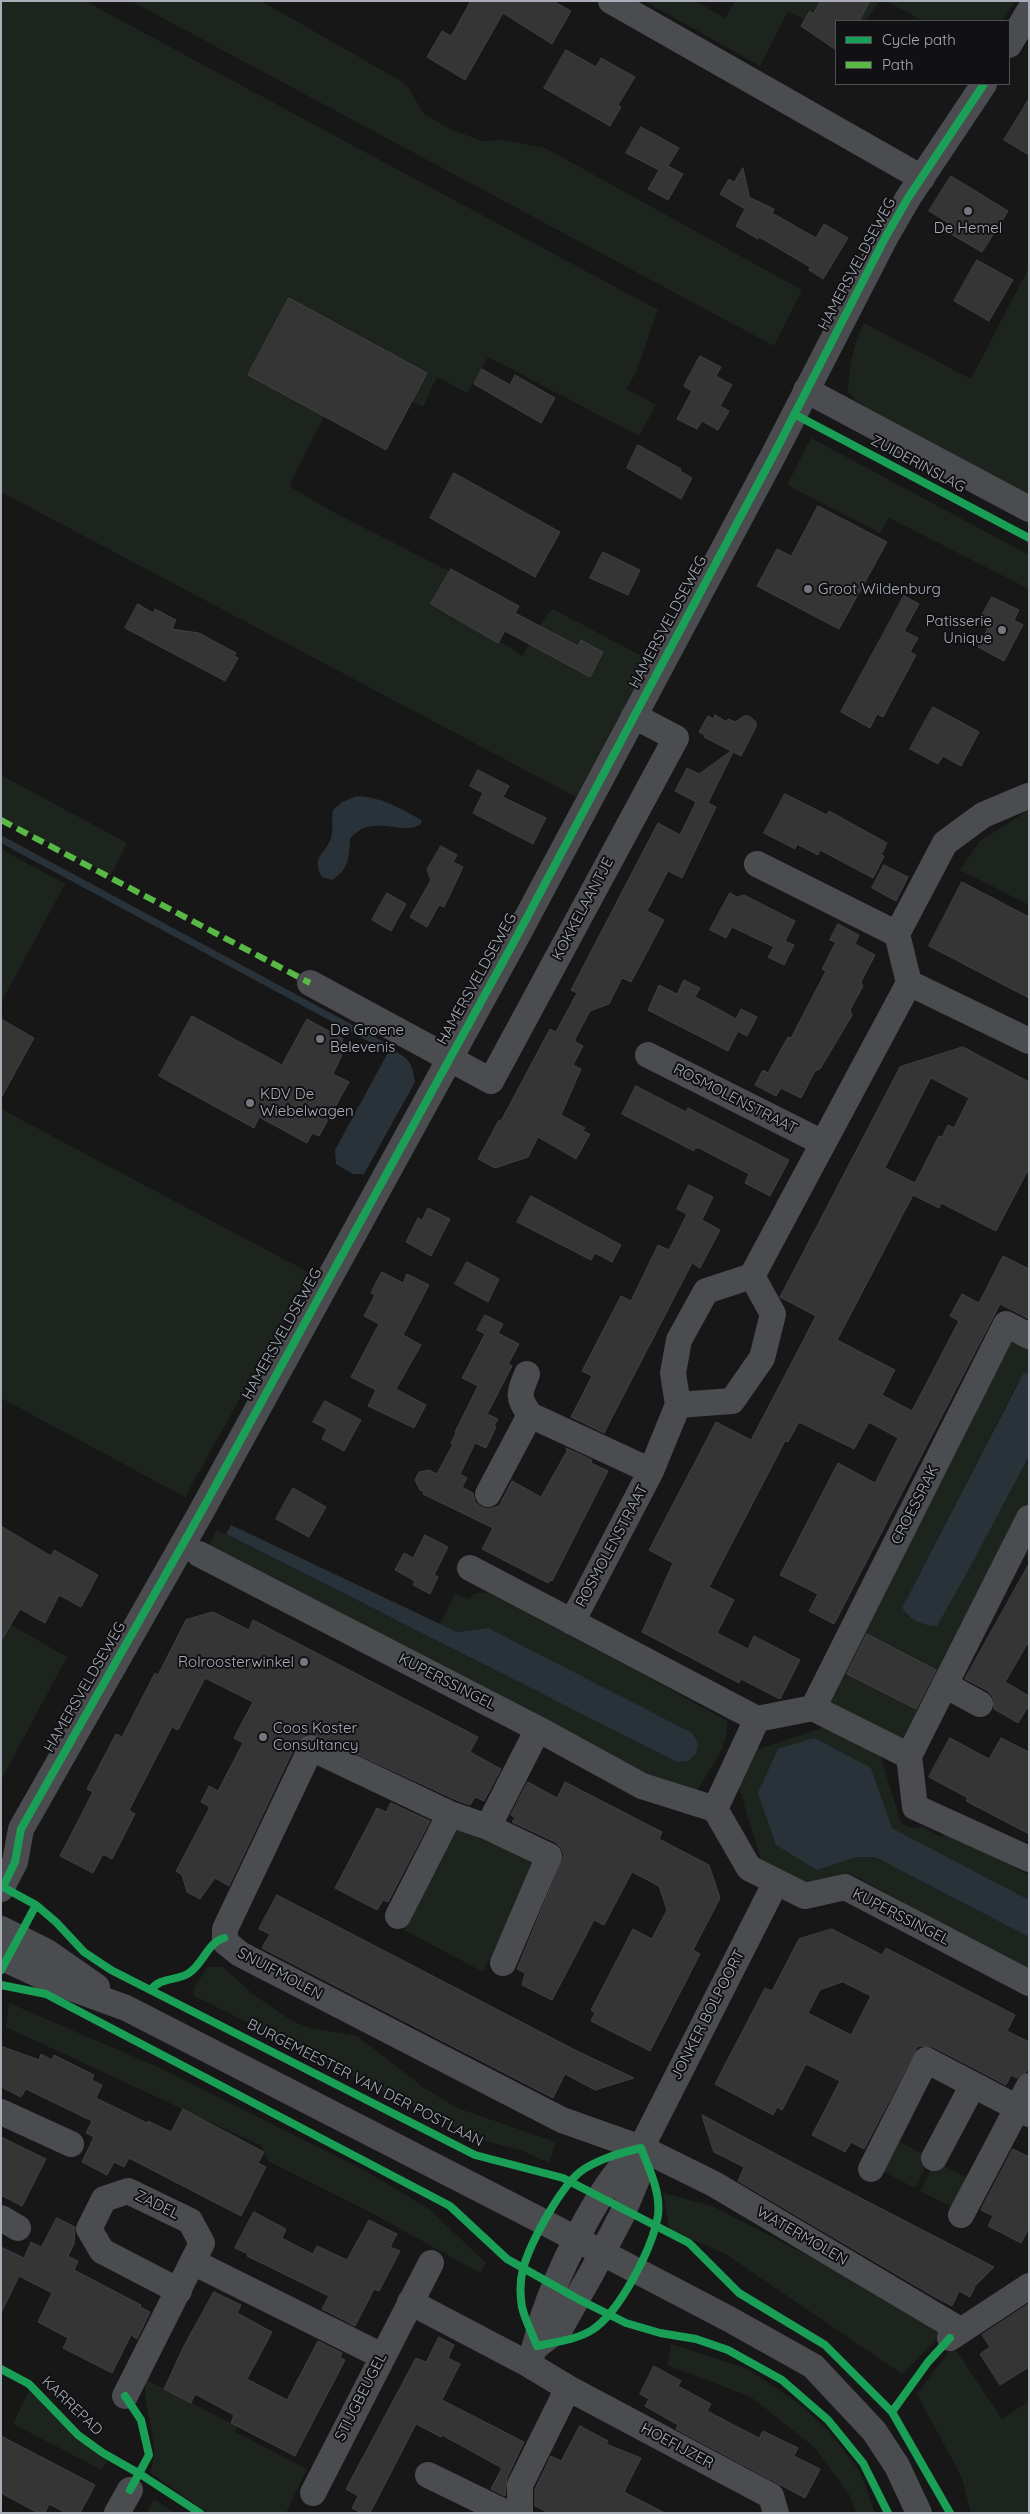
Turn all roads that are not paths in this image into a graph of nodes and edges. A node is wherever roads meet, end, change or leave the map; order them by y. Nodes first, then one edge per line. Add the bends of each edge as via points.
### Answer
1 (611, 1) edge
2 (1029, 11) edge
3 (1010, 42) edge
4 (983, 85) edge
5 (922, 178) junction
6 (806, 390) junction
7 (1029, 509) edge
8 (634, 716) junction
9 (1028, 796) edge
10 (757, 864) dead end
11 (897, 934) junction
12 (310, 983) dead end
13 (909, 983) junction
14 (1029, 1041) edge
15 (648, 1055) dead end
16 (449, 1058) junction
17 (823, 1143) junction
18 (752, 1276) junction
19 (1029, 1336) edge
20 (527, 1374) dead end
21 (678, 1405) junction
22 (530, 1415) junction
23 (651, 1471) junction
24 (488, 1494) dead end
25 (1029, 1518) edge
26 (199, 1554) dead end
27 (470, 1568) dead end
28 (572, 1622) junction
29 (945, 1684) junction
30 (980, 1704) dead end
31 (813, 1708) junction
32 (757, 1719) junction
33 (538, 1729) junction
34 (909, 1756) junction
35 (715, 1809) junction
36 (450, 1814) junction
37 (488, 1827) junction
38 (21, 1829) junction
39 (1, 1848) edge
40 (1029, 1859) edge
41 (776, 1882) junction
42 (1, 1890) edge
43 (398, 1916) dead end
44 (1, 1929) edge
45 (1, 1957) edge
46 (503, 1964) dead end
47 (1029, 1983) edge
48 (126, 2008) junction
49 (973, 2085) junction
50 (1025, 2103) edge
51 (1, 2112) edge
52 (71, 2144) dead end
53 (640, 2148) junction
54 (934, 2158) dead end
55 (871, 2169) dead end
56 (960, 2215) dead end
57 (578, 2240) junction
58 (602, 2253) junction
59 (193, 2262) junction
60 (432, 2263) dead end
61 (1029, 2286) edge
62 (179, 2291) junction
63 (410, 2302) junction
64 (532, 2355) junction
65 (382, 2356) junction
66 (568, 2388) junction
67 (125, 2396) dead end
68 (428, 2475) dead end
69 (130, 2490) dead end
70 (313, 2493) dead end
71 (117, 2513) edge
72 (506, 2513) edge
73 (520, 2513) edge
74 (776, 2513) edge
75 (919, 2513) edge

1 - 5 street
2 - 3 street
4 - 5 street, HAMERSVELDSEWEG
5 - 6 street, HAMERSVELDSEWEG via 885,238
6 - 7 street, ZUIDERINSLAG
6 - 8 street, HAMERSVELDSEWEG
8 - 16 street, HAMERSVELDSEWEG
8 - 16 street, KOKKELAANTJE via 676,738 496,1072 491,1081
9 - 11 street via 983,815 944,843
10 - 11 street
11 - 13 street
12 - 16 street
13 - 14 street
13 - 17 street
15 - 17 street, ROSMOLENSTRAAT
16 - 38 street, HAMERSVELDSEWEG via 191,1530
17 - 18 street
18 - 21 street, ROSMOLENSTRAAT via 706,1291 679,1340 674,1373
18 - 21 street via 773,1314 762,1358 732,1401
19 - 31 street, CROESSRAK via 1006,1324
20 - 22 street via 519,1394
21 - 23 street, ROSMOLENSTRAAT
22 - 23 street, ROSMOLENSTRAAT
22 - 24 street
23 - 28 street, ROSMOLENSTRAAT
25 - 29 street
26 - 33 street, KUPERSSINGEL
27 - 28 street
28 - 32 street
29 - 30 street
29 - 34 street
31 - 32 street
31 - 34 street
32 - 35 street
33 - 35 street, KUPERSSINGEL via 642,1786
33 - 37 street
34 - 40 street via 915,1807
35 - 41 street, KUPERSSINGEL via 749,1868
36 - 37 street
36 - 43 street
36 - 53 street, SNUIFMOLEN via 311,1748 225,1929 225,1942 240,1954 562,2120
37 - 46 street via 549,1856
38 - 39 street, HAMERSVELDSEWEG
38 - 42 street, HAMERSVELDSEWEG via 14,1862
41 - 47 street, KUPERSSINGEL via 805,1896 844,1887
41 - 53 street, JONKER BOLPOORT
44 - 48 street via 47,1952
45 - 48 street via 52,1981
48 - 57 street
49 - 50 street
49 - 54 street
49 - 55 street via 926,2060
50 - 56 street
51 - 52 street
53 - 57 street, JONKER BOLPOORT via 604,2190
53 - 58 street, JONKER BOLPOORT via 637,2178
53 - 61 street, WATERMOLEN via 714,2184 955,2334
57 - 58 street
57 - 64 street via 543,2317
58 - 64 street via 561,2327
58 - 75 street via 813,2366 874,2431 897,2466
59 - 62 street, ZADEL
59 - 62 street, ZADEL via 202,2243 190,2221 128,2191 104,2199 89,2229 102,2251
59 - 65 street
60 - 63 street, STIJGBEUGEL
62 - 67 street, ZADEL
63 - 64 street
63 - 65 street, STIJGBEUGEL
64 - 66 street, HOEFIJZER
65 - 70 street, STIJGBEUGEL
66 - 73 street via 520,2485
66 - 74 street, HOEFIJZER via 771,2496
68 - 72 street
69 - 71 street

